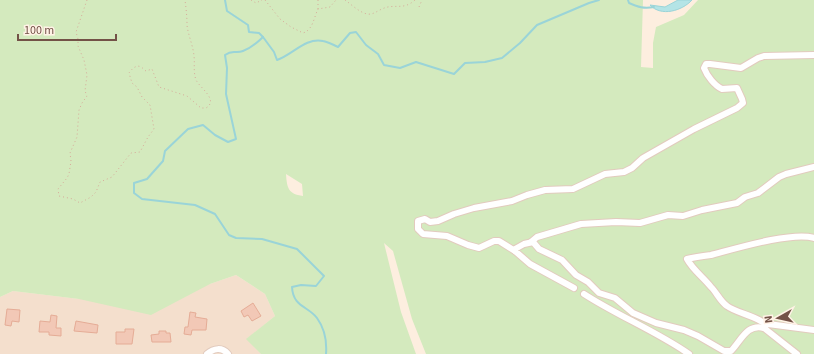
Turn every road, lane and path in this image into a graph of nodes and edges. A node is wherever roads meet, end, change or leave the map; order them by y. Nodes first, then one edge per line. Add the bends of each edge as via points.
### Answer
1 (87, 0) edge
2 (185, 0) edge
3 (251, 0) edge
4 (262, 0) edge
5 (265, 0) edge
6 (318, 0) edge
7 (336, 0) edge
8 (346, 0) edge
9 (415, 0) edge
10 (422, 0) edge
11 (419, 7) dead end
12 (318, 9) junction
13 (814, 55) edge
14 (814, 167) edge
15 (814, 238) edge
16 (531, 242) junction
17 (515, 251) junction
18 (574, 288) dead end
19 (584, 294) dead end
20 (765, 326) junction
21 (814, 330) edge
22 (207, 354) edge
23 (228, 354) edge
24 (689, 354) edge
25 (797, 354) edge

1 - 2 path via 76,32 87,74 87,96 79,110 77,137 70,153 69,174 58,189 59,196 80,203 96,192 100,182 112,177 131,154 140,152 154,129 150,105 132,83 129,73 131,70 138,66 146,71 152,69 159,88 187,96 201,108 206,108 210,104 207,94 196,80
3 - 4 path via 256,3
5 - 12 path via 280,19 303,33 313,24
6 - 12 path
7 - 12 path via 330,7
8 - 9 path via 363,12 371,14 385,7 400,7
10 - 11 path
13 - 17 street via 764,56 741,68 706,64 705,71 714,83 722,89 737,88 743,103 687,133 624,172 605,174 573,189 546,190 527,194 512,201 463,211 438,221 418,221 418,229 423,234 447,236 479,248 499,241
14 - 16 street via 779,177 758,193 737,202 683,216 668,215 640,223 581,224 537,237
15 - 20 street via 785,238 686,259 727,306 760,321
16 - 17 street via 518,247
16 - 20 street via 538,250 562,260 599,293 615,298 634,313 656,323 690,332 724,351 731,351 747,331
17 - 18 street via 530,264
19 - 24 street via 622,317 671,341
20 - 21 street via 768,324
20 - 25 street
22 - 23 street via 218,348

